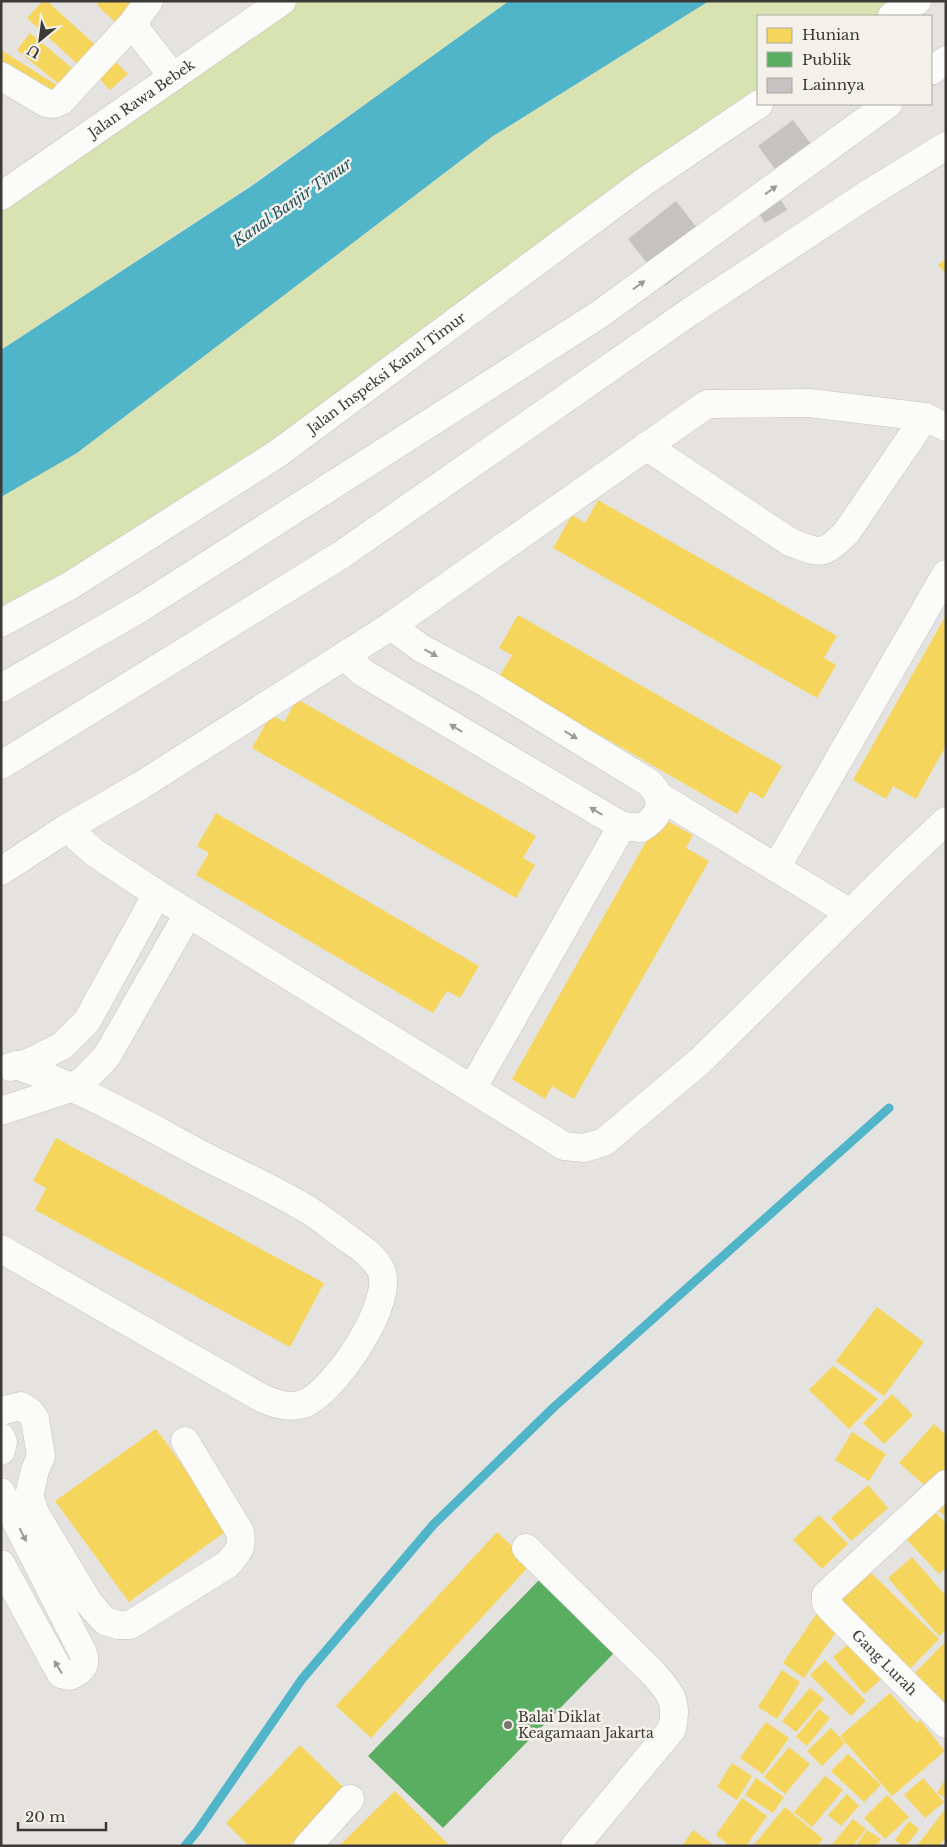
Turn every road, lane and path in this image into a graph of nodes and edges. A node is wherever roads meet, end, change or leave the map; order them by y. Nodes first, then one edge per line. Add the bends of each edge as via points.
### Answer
1 (149, 1) edge
2 (282, 1) edge
3 (917, 1) edge
4 (252, 10) edge
5 (894, 15) edge
6 (132, 24) junction
7 (1, 76) edge
8 (173, 77) junction
9 (758, 105) edge
10 (887, 105) edge
11 (946, 146) edge
12 (1, 196) edge
13 (936, 422) edge
14 (646, 446) junction
15 (946, 574) edge
16 (1, 623) edge
17 (390, 626) junction
18 (345, 656) junction
19 (1, 688) edge
20 (1, 765) edge
21 (659, 796) junction
22 (946, 821) edge
23 (622, 826) junction
24 (67, 828) junction
25 (776, 868) junction
26 (1, 871) edge
27 (157, 894) junction
28 (850, 913) junction
29 (188, 914) junction
30 (8, 1067) edge
31 (72, 1088) junction
32 (472, 1089) junction
33 (1, 1111) edge
34 (1, 1249) edge
35 (1, 1411) edge
36 (1, 1437) edge
37 (185, 1442) dead end
38 (1, 1451) edge
39 (946, 1484) edge
40 (1, 1492) edge
41 (526, 1548) dead end
42 (41, 1569) junction
43 (5, 1578) edge
44 (89, 1604) junction
45 (65, 1616) junction
46 (946, 1724) edge
47 (350, 1800) dead end
48 (308, 1846) edge
49 (575, 1846) edge

1 - 6 street
2 - 4 street, Jalan Rawa Bebek
3 - 5 street
4 - 8 street, Jalan Rawa Bebek
6 - 7 street via 61,101 54,104 46,103
6 - 8 street
8 - 12 street, Jalan Rawa Bebek
9 - 16 street, Jalan Inspeksi Kanal Timur via 644,182 277,454 72,585
19 -> 10 street via 142,607 600,314
11 - 20 street via 691,311 341,555
13 - 14 street via 808,402 707,404
13 - 14 street via 846,533 830,548 816,552 790,542
14 - 17 street
15 - 25 street
17 - 18 street
17 -> 21 street via 421,648 486,683 648,782
23 -> 18 street via 362,672
18 - 24 street via 140,786
21 - 23 street via 658,810 647,825 641,828
21 - 25 street
22 - 28 street
23 - 32 street
24 - 26 street
24 - 27 street via 95,853
25 - 28 street
27 - 29 street
27 - 30 street via 87,1021 62,1046 28,1063
28 - 32 street via 700,1061 604,1142 584,1148 564,1146
29 - 31 street via 107,1056
29 - 32 street
30 - 31 street via 40,1074
31 - 33 street
31 - 34 street via 309,1211 368,1253 380,1268 384,1281 373,1318 339,1374 317,1397 302,1405 289,1406 273,1403
35 - 44 street via 21,1406 35,1419 41,1456 29,1496 36,1515
36 - 38 street
37 - 44 street via 240,1532 242,1544 239,1550 228,1564 130,1625 106,1621
39 - 46 street, Gang Lurah via 826,1595 825,1600
40 -> 42 street
41 - 49 street via 653,1673 674,1702 672,1729
42 - 43 street
42 - 45 street
45 -> 43 street via 85,1661 80,1672 70,1676 61,1674
44 - 45 street
47 - 48 street

